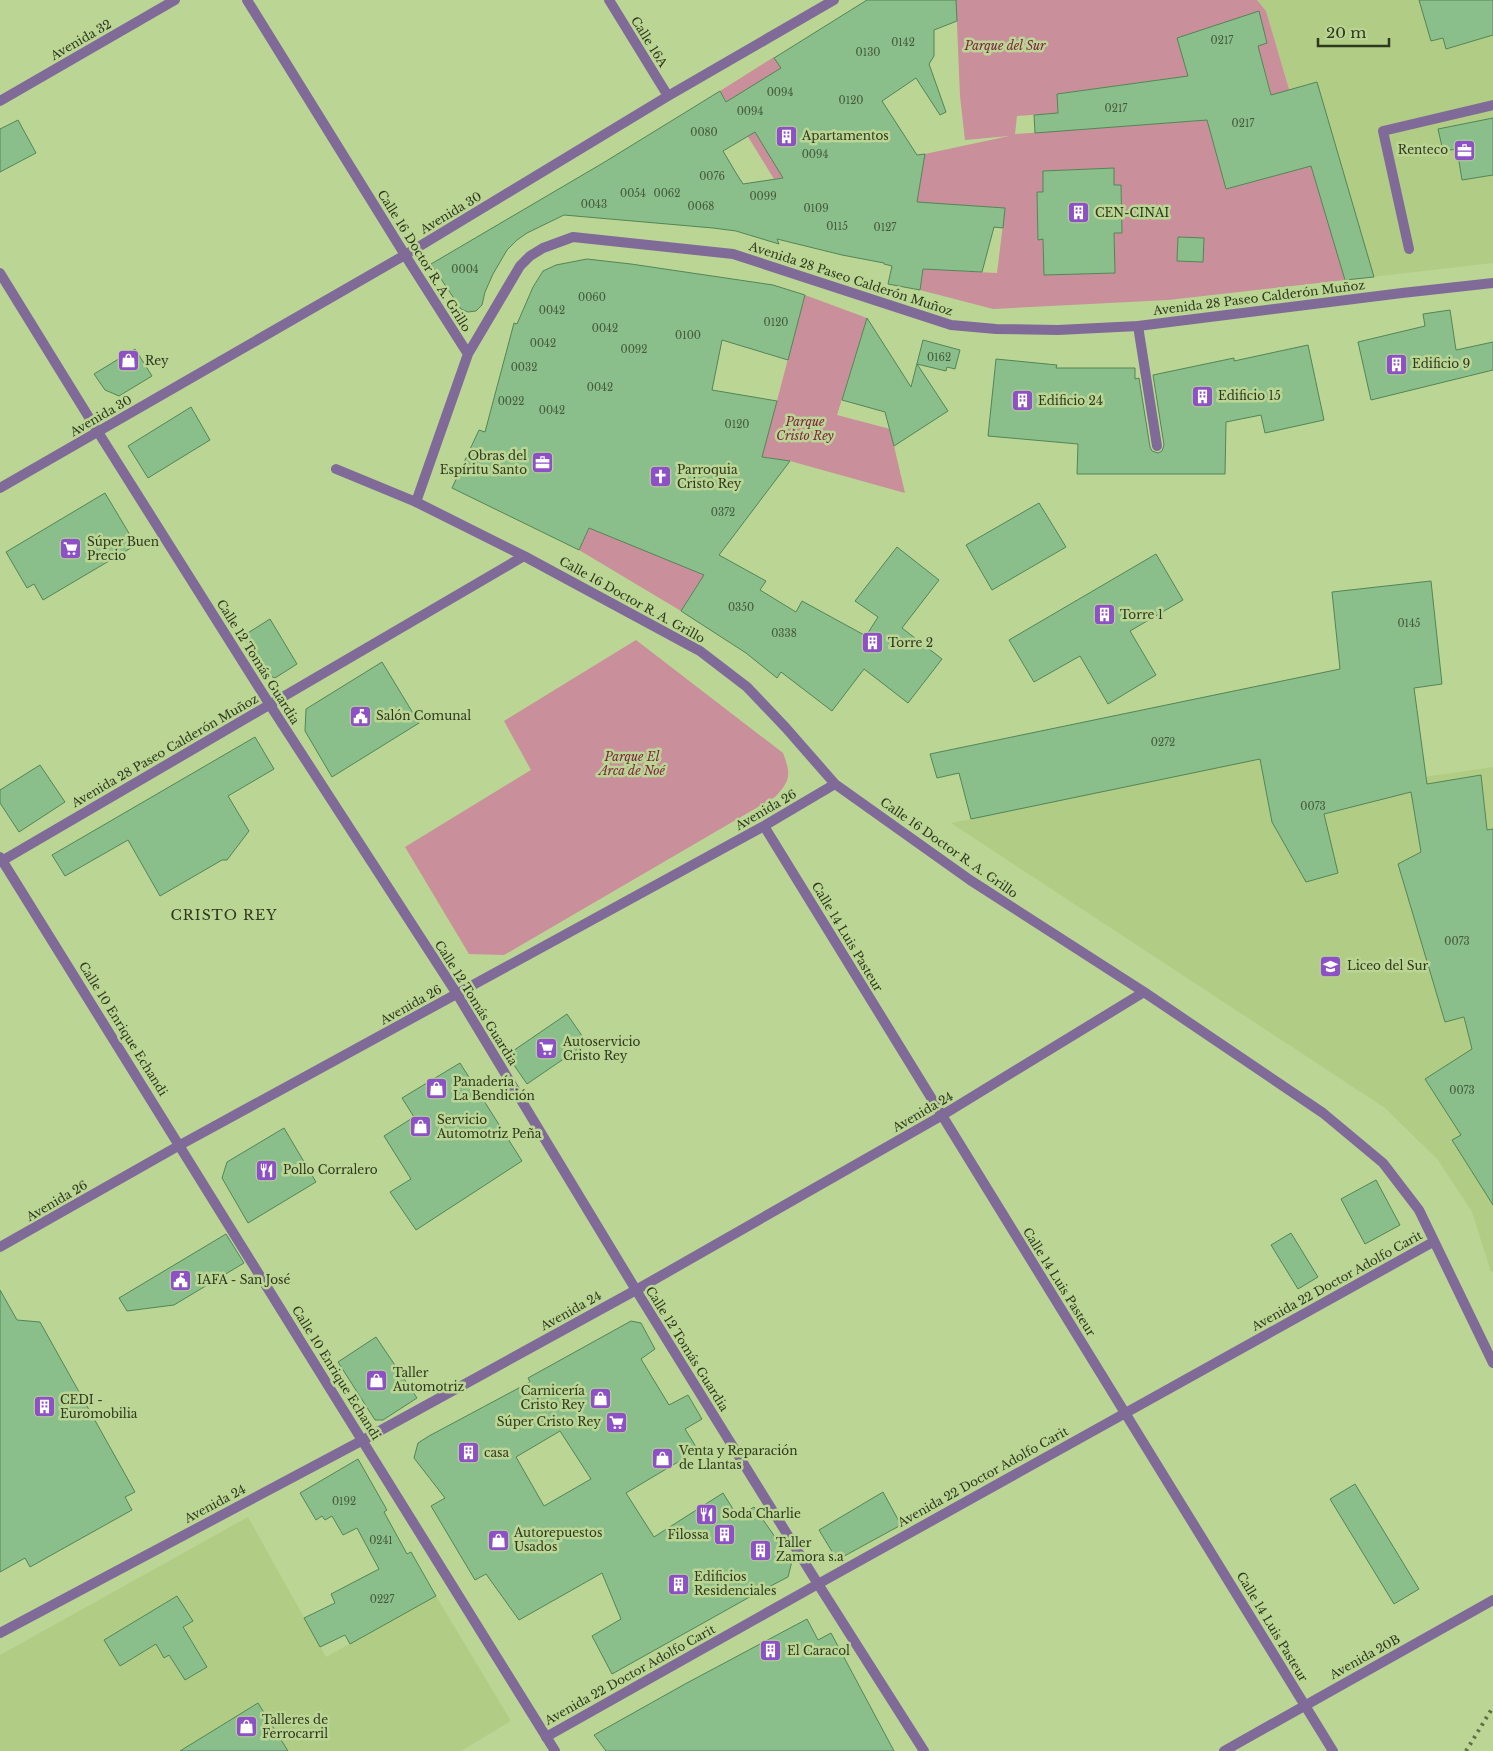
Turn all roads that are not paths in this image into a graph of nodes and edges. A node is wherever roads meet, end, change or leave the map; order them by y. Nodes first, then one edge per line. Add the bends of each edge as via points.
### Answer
1 (175, 0) edge
2 (247, 0) edge
3 (609, 0) edge
4 (834, 0) edge
5 (668, 96) junction
6 (0, 101) edge
7 (1493, 105) edge
8 (1409, 249) dead end
9 (405, 255) junction
10 (0, 273) edge
11 (1493, 284) edge
12 (1138, 326) junction
13 (468, 354) junction
14 (98, 432) junction
15 (1157, 446) dead end
16 (336, 469) dead end
17 (0, 488) edge
18 (416, 502) junction
19 (524, 556) junction
20 (270, 705) junction
21 (835, 784) junction
22 (764, 826) junction
23 (1, 860) edge
24 (1144, 992) junction
25 (457, 994) junction
26 (942, 1116) junction
27 (180, 1145) junction
28 (1433, 1242) junction
29 (0, 1248) edge
30 (636, 1290) junction
31 (1493, 1363) edge
32 (1126, 1412) junction
33 (363, 1440) junction
34 (818, 1584) junction
35 (1493, 1600) edge
36 (0, 1633) edge
37 (1305, 1705) junction
38 (546, 1737) junction
39 (555, 1751) edge
40 (924, 1751) edge
41 (1224, 1751) edge
42 (1333, 1751) edge

1 - 6 street, Avenida 32
2 - 9 street, Calle 16 Doctor R. A. Grillo
3 - 5 street, Calle 16A
4 - 5 street, Avenida 30
5 - 9 street, Avenida 30
7 - 8 street via 1383,131
9 - 13 street, Calle 16 Doctor R. A. Grillo
9 - 14 street, Avenida 30
10 - 14 street, Calle 12 Tomás Guardia
11 - 12 street, Avenida 28 Paseo Calderón Muñoz
12 - 13 street, Avenida 28 Paseo Calderón Muñoz via 1058,330 951,325 733,254 573,237 542,248 520,266
12 - 15 street
13 - 18 street
14 - 17 street, Avenida 30
14 - 20 street, Calle 12 Tomás Guardia
16 - 18 street, Calle 16 Doctor R. A. Grillo
18 - 19 street, Calle 16 Doctor R. A. Grillo
19 - 20 street, Avenida 28 Paseo Calderón Muñoz
19 - 21 street, Calle 16 Doctor R. A. Grillo via 700,651 747,687
20 - 23 street, Avenida 28 Paseo Calderón Muñoz
20 - 25 street, Calle 12 Tomás Guardia
21 - 22 street, Avenida 26
21 - 24 street, Calle 16 Doctor R. A. Grillo via 970,880
22 - 25 street, Avenida 26
22 - 26 street, Calle 14 Luis Pasteur
23 - 27 street, Calle 10 Enrique Echandi
24 - 26 street, Avenida 24
24 - 28 street, Calle 16 Doctor R. A. Grillo via 1323,1113 1383,1163 1419,1210
25 - 27 street, Avenida 26
25 - 30 street, Calle 12 Tomás Guardia
26 - 30 street, Avenida 24
26 - 32 street, Calle 14 Luis Pasteur
27 - 29 street, Avenida 26
27 - 33 street, Calle 10 Enrique Echandi
28 - 31 street, Calle 16 Doctor R. A. Grillo
28 - 32 street, Avenida 22 Doctor Adolfo Carit
30 - 33 street, Avenida 24
30 - 34 street, Calle 12 Tomás Guardia
32 - 34 street, Avenida 22 Doctor Adolfo Carit
32 - 37 street, Calle 14 Luis Pasteur
33 - 36 street, Avenida 24
33 - 38 street, Calle 10 Enrique Echandi
34 - 38 street, Avenida 22 Doctor Adolfo Carit
34 - 40 street, Calle 12 Tomás Guardia
35 - 37 street, Avenida 20B
37 - 41 street, Avenida 20B
37 - 42 street, Calle 14 Luis Pasteur
38 - 39 street, Calle 10 Enrique Echandi

